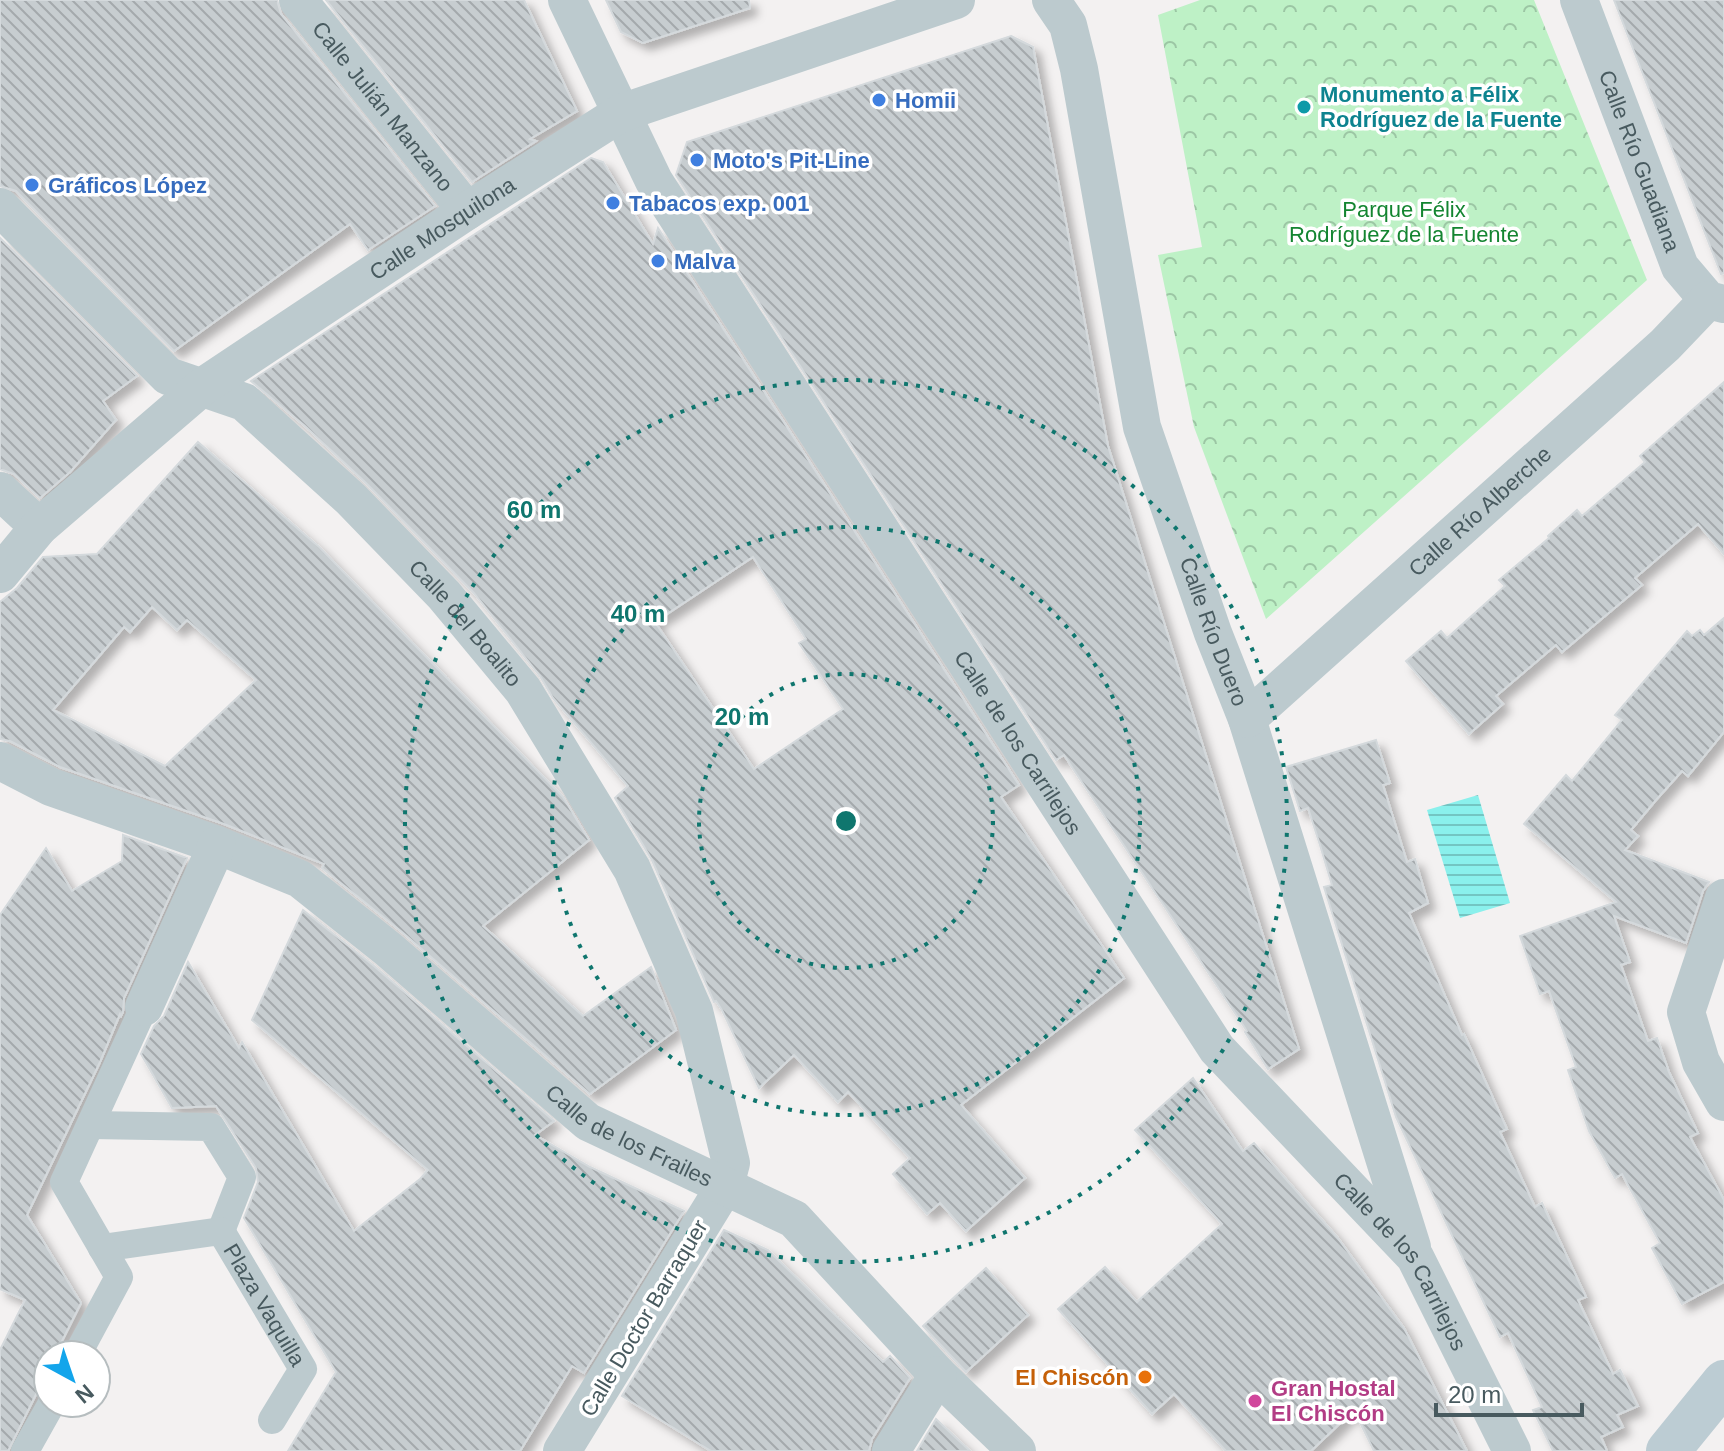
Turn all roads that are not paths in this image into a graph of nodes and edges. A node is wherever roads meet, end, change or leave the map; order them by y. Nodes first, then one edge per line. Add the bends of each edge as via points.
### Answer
1 (298, 0) edge
2 (567, 0) edge
3 (956, 0) edge
4 (1051, 0) edge
5 (1579, 0) edge
6 (621, 113) junction
7 (0, 207) edge
8 (467, 211) junction
9 (1716, 302) edge
10 (202, 387) junction
11 (0, 491) edge
12 (39, 527) junction
13 (0, 574) edge
14 (1247, 719) junction
15 (0, 761) edge
16 (217, 845) junction
17 (1724, 898) edge
18 (144, 1007) joint
19 (1724, 1102) edge
20 (91, 1125) junction
21 (725, 1186) junction
22 (221, 1231) junction
23 (102, 1248) junction
24 (1415, 1257) junction
25 (86, 1339) edge
26 (938, 1375) junction
27 (1724, 1382) edge
28 (43, 1419) edge
29 (272, 1420) dead end
30 (25, 1451) edge
31 (562, 1451) edge
32 (891, 1451) edge
33 (1017, 1451) edge
34 (1512, 1451) edge
35 (1668, 1451) edge

1 - 8 street, Calle Julián Manzano
2 - 6 street, Calle de los Carrilejos
3 - 6 street, Calle Mosquilona
4 - 14 street, Calle Río Duero via 1068,25 1079,69 1142,427
5 - 9 street, Calle Río Guadiana via 1680,267
6 - 8 street, Calle Mosquilona
6 - 24 street, Calle de los Carrilejos via 654,181 1217,1049
7 - 10 street, Calle del Boalito via 168,376
8 - 10 street, Calle Mosquilona
9 - 14 street, Calle Río Alberche
10 - 12 street, Calle Mosquilona
10 - 21 street, Calle del Boalito via 244,402 351,499 444,595 523,690 632,869 694,1011 731,1163
11 - 12 street
12 - 13 street, Calle Mosquilona
14 - 24 street, Calle Río Duero
15 - 16 street, Calle de los Frailes via 51,787
16 - 18 street
16 - 21 street, Calle de los Frailes via 300,879 588,1122
17 - 19 street via 1686,1012 1701,1062
18 - 20 street
20 - 22 street, Plaza Vaquilla via 211,1127 242,1177
20 - 23 street via 64,1182
21 - 26 street, Calle de los Frailes via 794,1219
21 - 31 street, Calle Doctor Barraquer
22 - 23 street, Plaza Vaquilla
22 - 29 street, Plaza Vaquilla via 303,1369
23 - 25 street via 119,1277
24 - 34 street, Calle de los Carrilejos
26 - 32 street
26 - 33 street, Calle de los Frailes
27 - 35 main road
28 - 30 street

